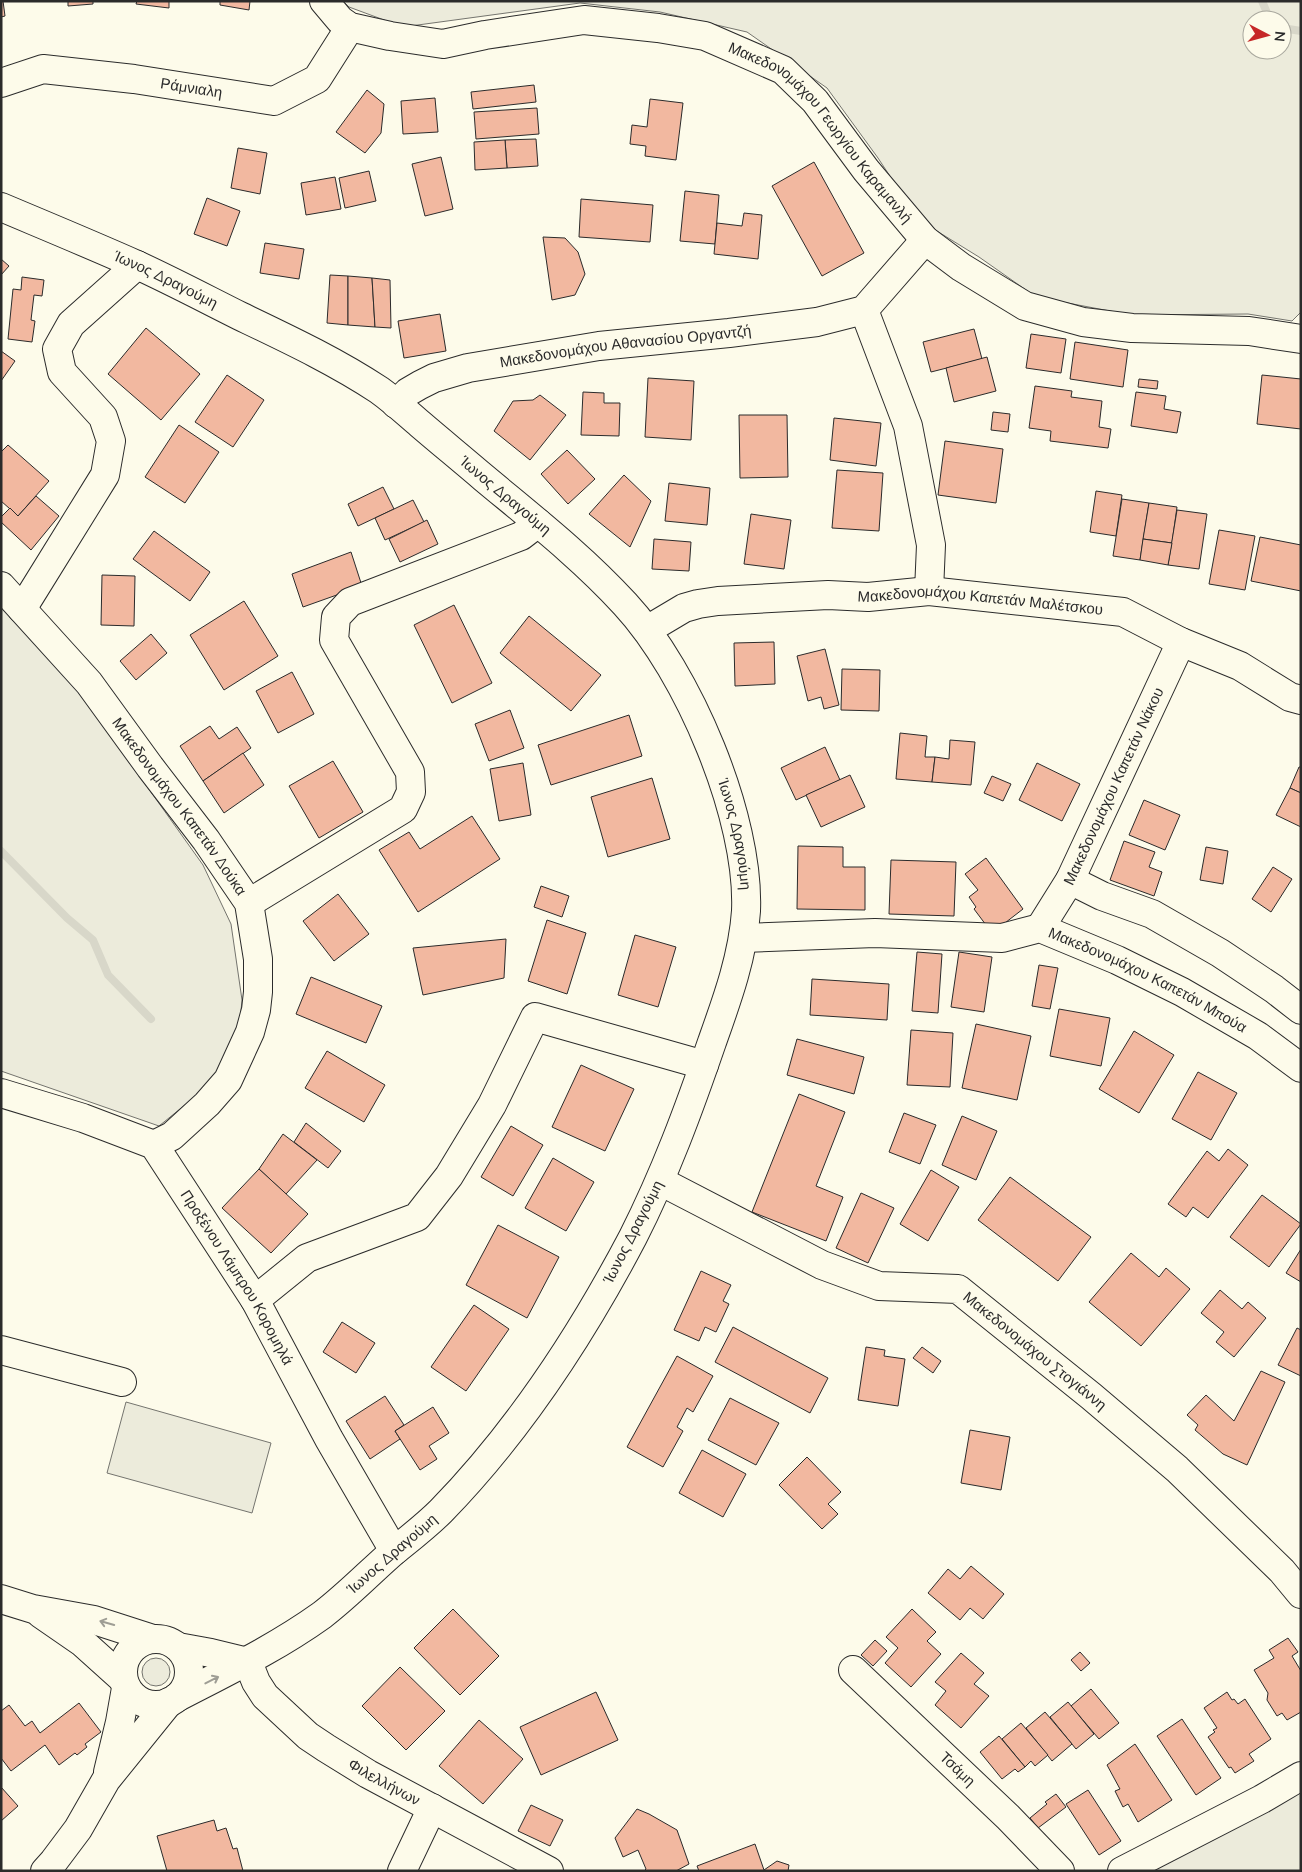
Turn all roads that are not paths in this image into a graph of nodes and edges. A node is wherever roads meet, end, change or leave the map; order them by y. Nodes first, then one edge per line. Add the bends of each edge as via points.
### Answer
1 (324, 1) edge
2 (350, 27) junction
3 (1, 83) edge
4 (1, 207) edge
5 (925, 240) junction
6 (137, 265) junction
7 (864, 310) junction
8 (1301, 339) edge
9 (396, 404) junction
10 (538, 523) junction
11 (1, 586) edge
12 (929, 591) junction
13 (22, 609) junction
14 (647, 630) junction
15 (1181, 642) junction
16 (1301, 700) edge
17 (1070, 880) junction
18 (249, 903) junction
19 (1040, 928) junction
20 (743, 938) junction
21 (1301, 1010) edge
22 (704, 1065) junction
23 (1301, 1068) edge
24 (1, 1093) edge
25 (154, 1145) junction
26 (660, 1180) junction
27 (255, 1300) junction
28 (1, 1350) edge
29 (122, 1382) dead end
30 (394, 1551) junction
31 (1301, 1594) edge
32 (2, 1599) edge
33 (33, 1609) junction
34 (165, 1643) junction
35 (248, 1662) junction
36 (853, 1670) dead end
37 (125, 1683) junction
38 (173, 1700) junction
39 (1301, 1776) edge
40 (106, 1780) junction
41 (432, 1808) junction
42 (45, 1871) edge
43 (402, 1871) edge
44 (549, 1871) edge
45 (1060, 1871) edge
46 (1122, 1871) edge

1 - 2 street, Μακεδονομάχου Γεωργίου Καραμανλή
2 - 3 street, Ράμνιαλη via 317,79 274,101 134,79 43,69
2 - 5 street, Μακεδονομάχου Γεωργίου Καραμανλή via 443,44 584,20 705,36 783,70 815,100 866,170
4 - 6 street, Ίωνος Δραγούμη
5 - 7 street
5 - 8 street, Μακεδονομάχου Γεωργίου Καραμανλή via 961,267 1025,306 1083,322 1132,328 1249,330
6 - 9 street, Ίωνος Δραγούμη via 319,354
6 - 13 street via 72,324 57,349 62,372 103,417 111,441 105,475
7 - 9 street, Μακεδονομάχου Αθανασίου Οργαντζή via 817,322 599,346 468,368 420,385
7 - 12 street via 908,426 931,544
9 - 10 street, Ίωνος Δραγούμη
10 - 14 street, Ίωνος Δραγούμη via 596,575
10 - 18 street via 521,536 350,602 336,617 334,640 410,772 411,792 403,809
11 - 13 street, Μακεδονομάχου Καπετάν Δούκα
12 - 14 street, Μακεδονομάχου Καπετάν Μαλέτσκου via 868,597 828,595 711,602 684,608
12 - 15 street, Μακεδονομάχου Καπετάν Μαλέτσκου via 1123,612
13 - 18 street, Μακεδονομάχου Καπετάν Δούκα via 89,683
14 - 20 street, Ίωνος Δραγούμη via 688,700 726,788 745,880
15 - 16 street, Μακεδονομάχου Καπετάν Μαλέτσκου via 1240,666 1290,697
15 - 17 street, Μακεδονομάχου Καπετάν Νάκου
17 - 19 street, Μακεδονομάχου Καπετάν Νάκου
17 - 21 street via 1102,896 1152,914 1220,953
18 - 25 street, Μακεδονομάχου Καπετάν Δούκα via 258,960 258,992 250,1032 228,1080 172,1136
19 - 20 street, Μακεδονομάχου Καπετάν Μπούα via 1002,938 875,933
19 - 23 street, Μακεδονομάχου Καπετάν Μπούα via 1182,992 1258,1036
20 - 22 street, Ίωνος Δραγούμη
22 - 26 street, Ίωνος Δραγούμη
22 - 27 street via 536,1017 492,1105 449,1176 417,1217 307,1258
24 - 25 street via 83,1118
25 - 27 street, Προξένου Λάμπρου Κορομηλά
26 - 30 street, Ίωνος Δραγούμη via 594,1307 537,1395 438,1514
26 - 31 street, Μακεδονομάχου Στογιάννη via 822,1265 879,1286 958,1289 1176,1469 1282,1571
27 - 30 street, Προξένου Λάμπρου Κορομηλά
28 - 29 street
30 - 35 street, Ίωνος Δραγούμη via 324,1613
32 - 33 street
34 -> 33 street via 94,1620
33 - 37 street via 83,1643
34 - 35 street
34 - 37 street via 136,1646 129,1652 123,1670
34 - 38 street via 184,1655 188,1673 187,1682
38 -> 35 street, Ίωνος Δραγούμη
35 - 41 street, Φιλελλήνων via 264,1696 308,1736 368,1774
36 - 45 street, Τσάμη via 1008,1817
37 - 38 street via 132,1696 150,1705
37 - 40 street via 120,1722
38 - 40 street
39 - 46 street
40 - 42 street via 78,1829
41 - 43 street
41 - 44 street, Φιλελλήνων

